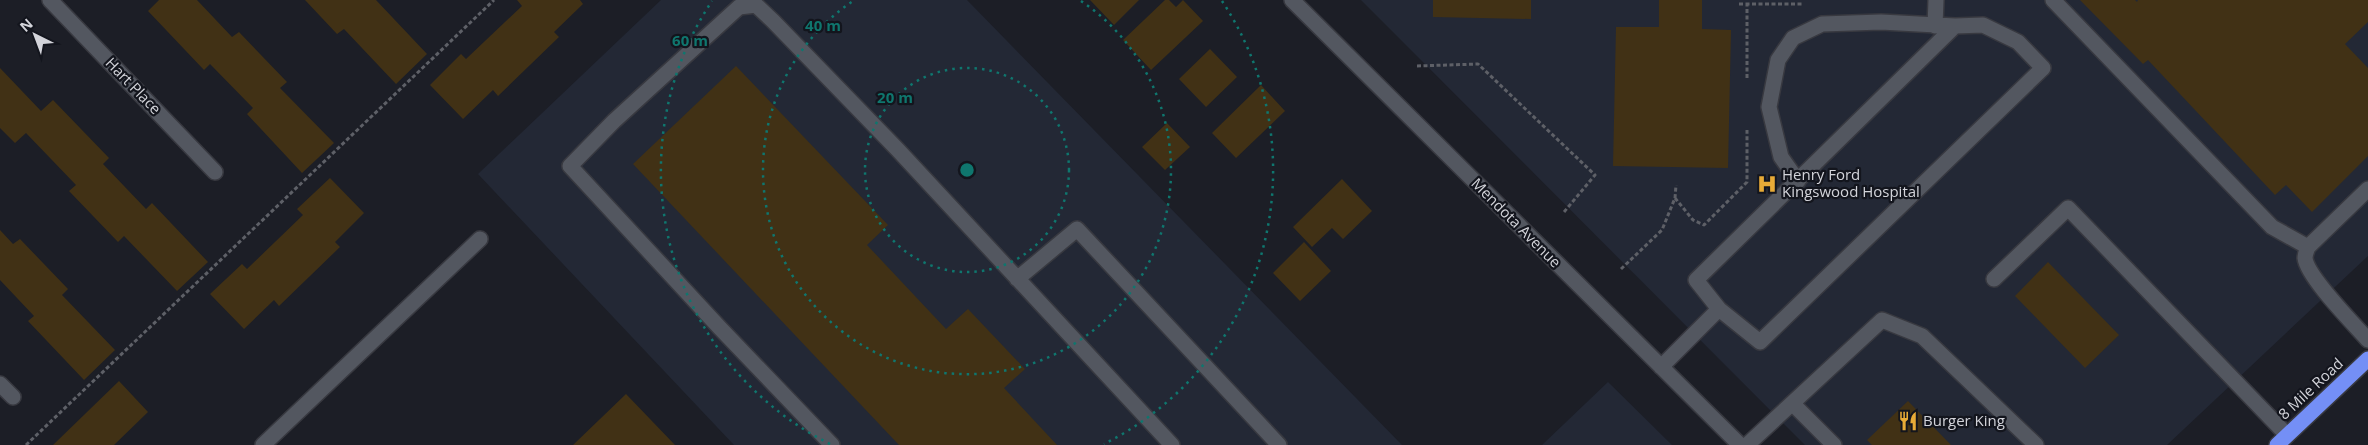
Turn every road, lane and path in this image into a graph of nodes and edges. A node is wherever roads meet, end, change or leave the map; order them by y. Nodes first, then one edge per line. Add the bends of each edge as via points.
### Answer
1 (50, 0) edge
2 (494, 0) edge
3 (1292, 0) edge
4 (1936, 0) edge
5 (2053, 0) edge
6 (1747, 4) dead end
7 (1935, 26) junction
8 (1955, 26) junction
9 (1417, 66) dead end
10 (1747, 83) dead end
11 (1747, 123) dead end
12 (215, 172) dead end
13 (1798, 181) junction
14 (1676, 185) dead end
15 (2368, 189) edge
16 (1675, 198) junction
17 (1564, 212) dead end
18 (480, 239) dead end
19 (2308, 247) junction
20 (1621, 269) dead end
21 (1017, 279) junction
22 (1994, 279) dead end
23 (1720, 309) junction
24 (2368, 340) edge
25 (2368, 359) edge
26 (1661, 367) junction
27 (0, 384) edge
28 (13, 397) dead end
29 (1793, 404) junction
30 (2282, 440) edge
31 (26, 445) edge
32 (263, 445) edge
33 (832, 445) edge
34 (1172, 445) edge
35 (1279, 445) edge
36 (1740, 445) edge
37 (1748, 445) edge
38 (1834, 445) edge
39 (2036, 445) edge

1 - 12 street, Hart Place
2 - 31 path
3 - 26 street, Mendota Avenue
4 - 7 street
5 - 19 street via 2272,227
6 - 10 path
7 - 8 street
7 - 13 street via 1881,22 1822,24 1793,38 1778,60 1769,107 1780,157
8 - 13 street
8 - 23 street via 1983,25 2018,42 2043,68 1760,342
9 - 17 path via 1478,64 1595,174
11 - 16 path via 1747,182 1704,225 1693,220
13 - 23 street via 1696,280
14 - 16 path
15 - 19 street
16 - 20 path via 1662,230
18 - 32 street
19 - 24 street via 2304,257 2307,266 2328,296
21 - 33 street via 898,150 756,5 739,7 681,58 570,166
21 - 34 street
21 - 35 street via 1077,229
22 - 30 street via 2068,208
23 - 26 street
25 - 30 highway, 8 Mile Road
26 - 36 street, Mendota Avenue
27 - 28 street
29 - 37 street
29 - 38 street
29 - 39 street via 1882,320 1922,336

